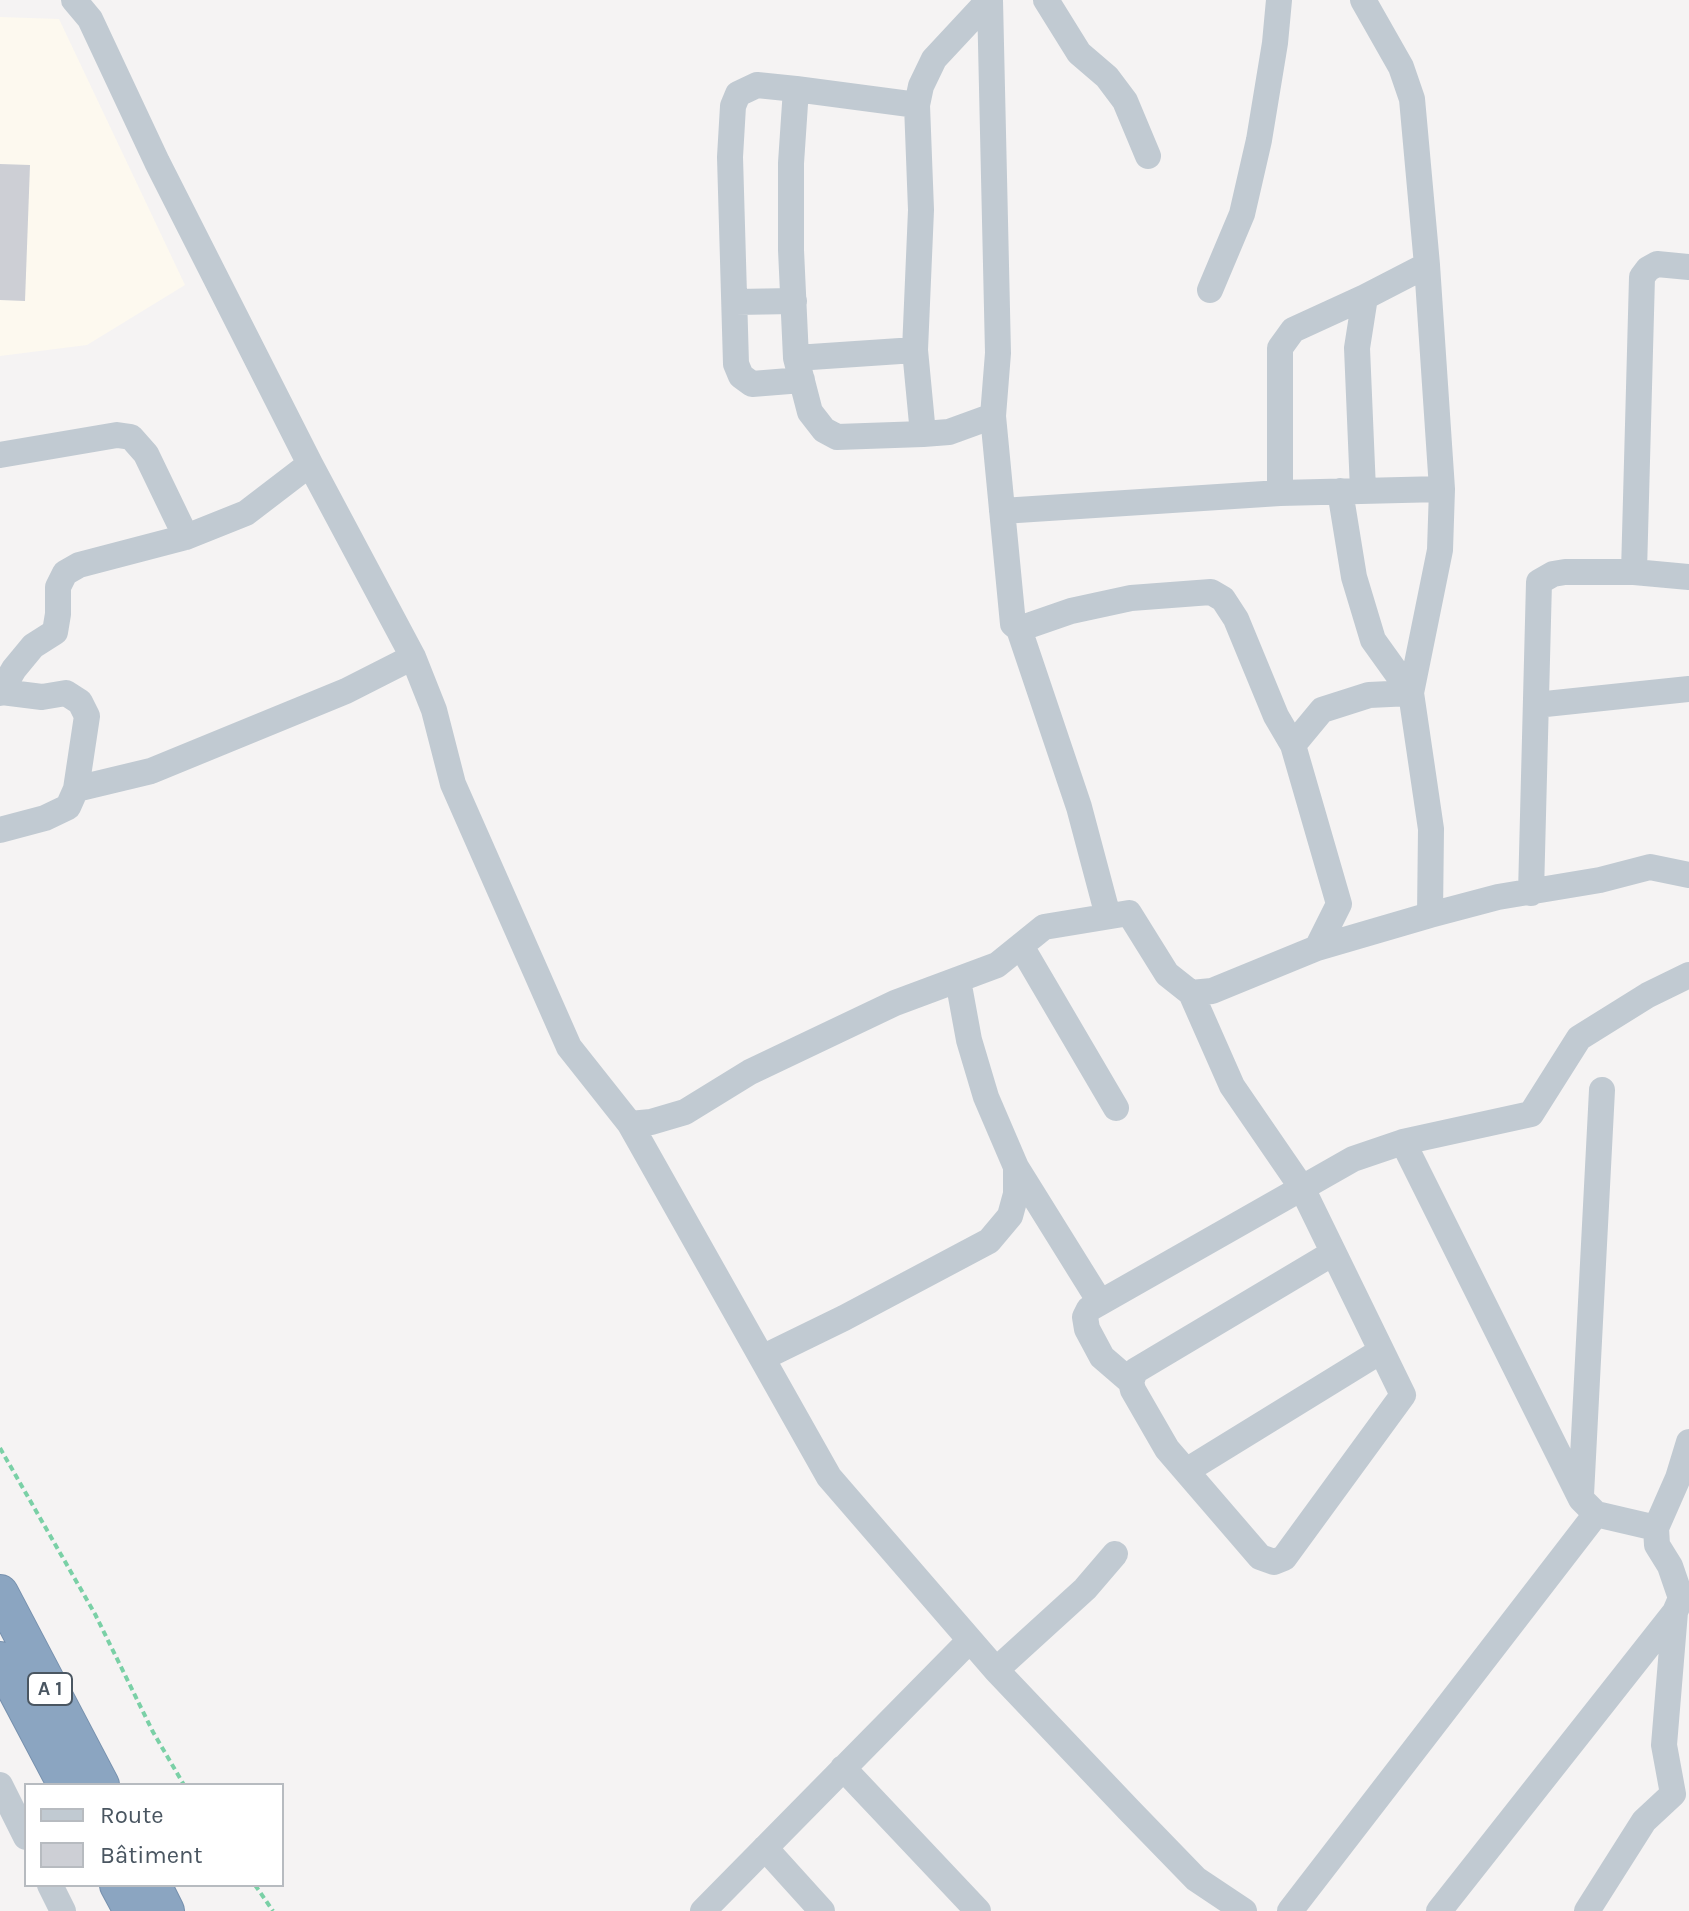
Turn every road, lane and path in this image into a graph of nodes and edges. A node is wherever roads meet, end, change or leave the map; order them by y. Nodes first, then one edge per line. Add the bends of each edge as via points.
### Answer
1 (74, 0) edge
2 (989, 0) edge
3 (1046, 0) edge
4 (1279, 0) edge
5 (1363, 0) edge
6 (796, 89) junction
7 (917, 105) junction
8 (1148, 156) dead end
9 (1427, 265) junction
10 (1689, 267) edge
11 (1210, 290) dead end
12 (1365, 297) junction
13 (794, 301) junction
14 (736, 302) junction
15 (915, 350) junction
16 (799, 369) junction
17 (993, 416) junction
18 (923, 434) junction
19 (0, 455) edge
20 (310, 464) junction
21 (1442, 489) junction
22 (1352, 490) junction
23 (1280, 493) junction
24 (1002, 511) junction
25 (186, 537) junction
26 (1634, 572) junction
27 (1689, 577) edge
28 (1019, 629) junction
29 (413, 657) junction
30 (1689, 689) edge
31 (1, 693) edge
32 (1411, 693) junction
33 (1536, 705) junction
34 (1293, 745) junction
35 (76, 789) junction
36 (0, 830) edge
37 (1689, 875) edge
38 (1531, 893) junction
39 (1430, 915) junction
40 (1108, 916) junction
41 (1021, 946) junction
42 (1317, 948) junction
43 (1689, 975) edge
44 (958, 980) junction
45 (1191, 993) junction
46 (1602, 1090) dead end
47 (1116, 1108) dead end
48 (630, 1124) junction
49 (1403, 1142) junction
50 (1016, 1167) junction
51 (1302, 1188) junction
52 (1333, 1253) junction
53 (1100, 1302) junction
54 (1381, 1351) junction
55 (762, 1358) junction
56 (1131, 1382) junction
57 (1689, 1442) edge
58 (0, 1448) edge
59 (1186, 1471) junction
60 (1588, 1507) junction
61 (1656, 1528) junction
62 (1115, 1554) dead end
63 (0, 1593) edge
64 (1682, 1600) edge
65 (970, 1640) junction
66 (0, 1660) edge
67 (996, 1670) junction
68 (843, 1768) junction
69 (65, 1783) edge
70 (100, 1783) edge
71 (183, 1783) edge
72 (0, 1785) edge
73 (1681, 1797) edge
74 (24, 1833) edge
75 (765, 1848) junction
76 (51, 1887) edge
77 (119, 1887) edge
78 (154, 1887) edge
79 (256, 1887) edge
80 (63, 1911) edge
81 (132, 1911) edge
82 (166, 1911) edge
83 (273, 1911) edge
84 (703, 1911) edge
85 (822, 1911) edge
86 (978, 1911) edge
87 (1244, 1911) edge
88 (1290, 1911) edge
89 (1439, 1911) edge
90 (1587, 1911) edge

1 - 20 street via 107,51 157,162
2 - 7 street via 934,59
2 - 17 street via 998,353
3 - 8 street via 1079,53 1125,101
4 - 11 street via 1259,140 1242,214
5 - 9 street via 1401,67 1412,99
6 - 7 street
6 - 13 street via 791,163
6 - 14 street via 757,85 738,94 733,106
7 - 15 street via 921,210
9 - 12 street
9 - 21 street
10 - 26 street via 1657,264 1642,277
12 - 22 street via 1357,348
12 - 23 street via 1293,330 1280,348
13 - 14 street
13 - 16 street
14 - 16 street via 736,364 741,376 752,384
15 - 16 street
15 - 18 street
16 - 18 street via 810,412 837,437
17 - 18 street via 949,432
17 - 24 street
19 - 25 street via 131,437 146,454
20 - 25 street via 246,513
20 - 29 street
21 - 22 street
21 - 32 street via 1440,550
22 - 23 street
22 - 32 street via 1354,577 1373,640
23 - 24 street
24 - 28 street via 1010,611
25 - 31 street via 65,573 58,587 55,632 33,646
26 - 27 street
26 - 33 street via 1565,572 1539,582
28 - 34 street via 1131,598 1211,592 1223,599 1236,619
28 - 40 street via 1079,807
29 - 35 street via 346,691 151,771
29 - 48 street via 434,710 453,784 569,1047
30 - 33 street
31 - 35 street via 66,693 80,702 87,716
32 - 34 street via 1369,695 1322,710
32 - 39 street via 1431,829
33 - 38 street
34 - 42 street via 1339,904
35 - 36 street via 68,807
37 - 38 street via 1650,867
38 - 39 street
39 - 42 street
40 - 41 street via 1044,927
40 - 45 street via 1129,913 1167,974
41 - 44 street via 997,965
41 - 47 street
42 - 45 street via 1212,991
43 - 49 street via 1579,1038 1531,1114
44 - 48 street via 895,1003 764,1066 685,1112
44 - 50 street via 986,1097
45 - 51 street via 1232,1086
46 - 60 street
48 - 55 street
49 - 51 street via 1353,1159
49 - 60 street
50 - 53 street
50 - 55 street via 1010,1216 989,1241
51 - 52 street
51 - 53 street
52 - 54 street
52 - 56 street via 1135,1371
53 - 56 street via 1085,1317 1087,1329 1102,1357
54 - 59 street
54 - 59 street via 1403,1395 1284,1558 1274,1562 1260,1557
55 - 65 street via 829,1477
56 - 59 street via 1167,1449
57 - 61 street
58 - 71 path
60 - 61 street
60 - 88 street
61 - 64 street via 1657,1545
62 - 67 street via 1085,1589
63 - 70 highway, A 1
64 - 73 street via 1664,1745
64 - 89 street
65 - 67 street
65 - 68 street
66 - 69 highway, A 1
67 - 87 street via 1196,1879
68 - 75 street
68 - 86 street
72 - 74 street
73 - 90 street via 1644,1821
75 - 84 street
75 - 85 street
76 - 80 street
77 - 81 highway
78 - 82 highway
79 - 83 path

